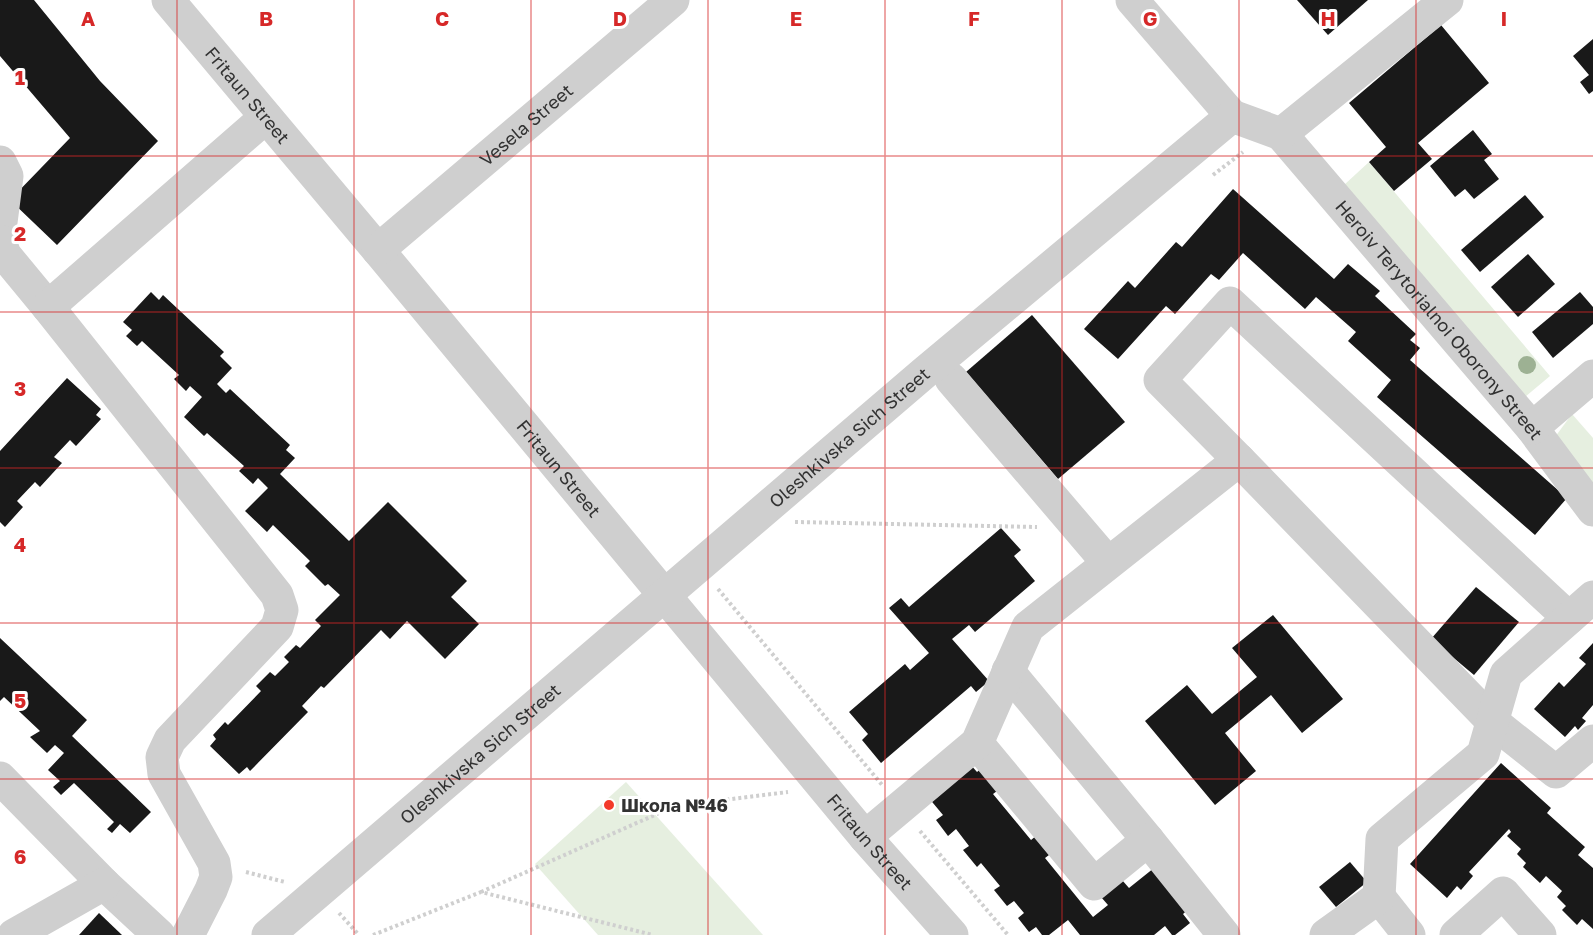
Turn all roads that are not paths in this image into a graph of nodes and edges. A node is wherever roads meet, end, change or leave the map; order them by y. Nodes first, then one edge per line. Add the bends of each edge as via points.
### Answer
1 (168, 0) edge
2 (673, 0) edge
3 (1132, 0) edge
4 (1447, 0) edge
5 (1232, 116) junction
6 (266, 117) junction
7 (1281, 134) junction
8 (0, 162) edge
9 (0, 230) edge
10 (0, 241) edge
11 (378, 250) junction
12 (48, 307) junction
13 (1593, 376) edge
14 (951, 379) dead end
15 (1532, 429) junction
16 (1239, 460) junction
17 (1593, 510) edge
18 (1108, 563) junction
19 (664, 594) junction
20 (1593, 597) edge
21 (1569, 618) junction
22 (1008, 671) junction
23 (1492, 722) junction
24 (1593, 741) edge
25 (977, 743) junction
26 (0, 778) edge
27 (865, 837) junction
28 (1148, 840) junction
29 (104, 884) junction
30 (1380, 897) junction
31 (14, 935) edge
32 (159, 935) edge
33 (188, 935) edge
34 (268, 935) edge
35 (952, 935) edge
36 (1224, 935) edge
37 (1326, 935) edge
38 (1409, 935) edge
39 (1456, 935) edge
40 (1540, 935) edge

1 - 6 street, Fritaun Street
2 - 11 street, Vesela Street
3 - 5 street
4 - 7 street
5 - 7 street
5 - 19 street, Oleshkivska Sich Street
6 - 11 street, Fritaun Street
6 - 12 street
7 - 15 street, Heroiv Terytorialnoi Oborony Street
8 - 9 street via 7,176
10 - 12 street via 5,255
11 - 19 street, Fritaun Street
12 - 33 street via 277,595 282,610 277,627 170,740 162,757 164,774 214,863 216,877
13 - 15 street
14 - 18 street
15 - 17 street, Heroiv Terytorialnoi Oborony Street
16 - 18 street
16 - 21 street via 1160,380 1230,303
16 - 23 street
18 - 22 street via 1028,627
19 - 27 street, Fritaun Street
19 - 34 street, Oleshkivska Sich Street
20 - 21 street
21 - 23 street via 1506,674
22 - 25 street
22 - 28 street
23 - 24 street via 1556,772
23 - 30 street via 1483,754 1382,839
25 - 27 street
25 - 28 street via 1095,884
26 - 29 street
27 - 35 street, Fritaun Street
28 - 36 street
29 - 31 street
29 - 32 street
30 - 37 street
30 - 38 street
39 - 40 street via 1503,893

